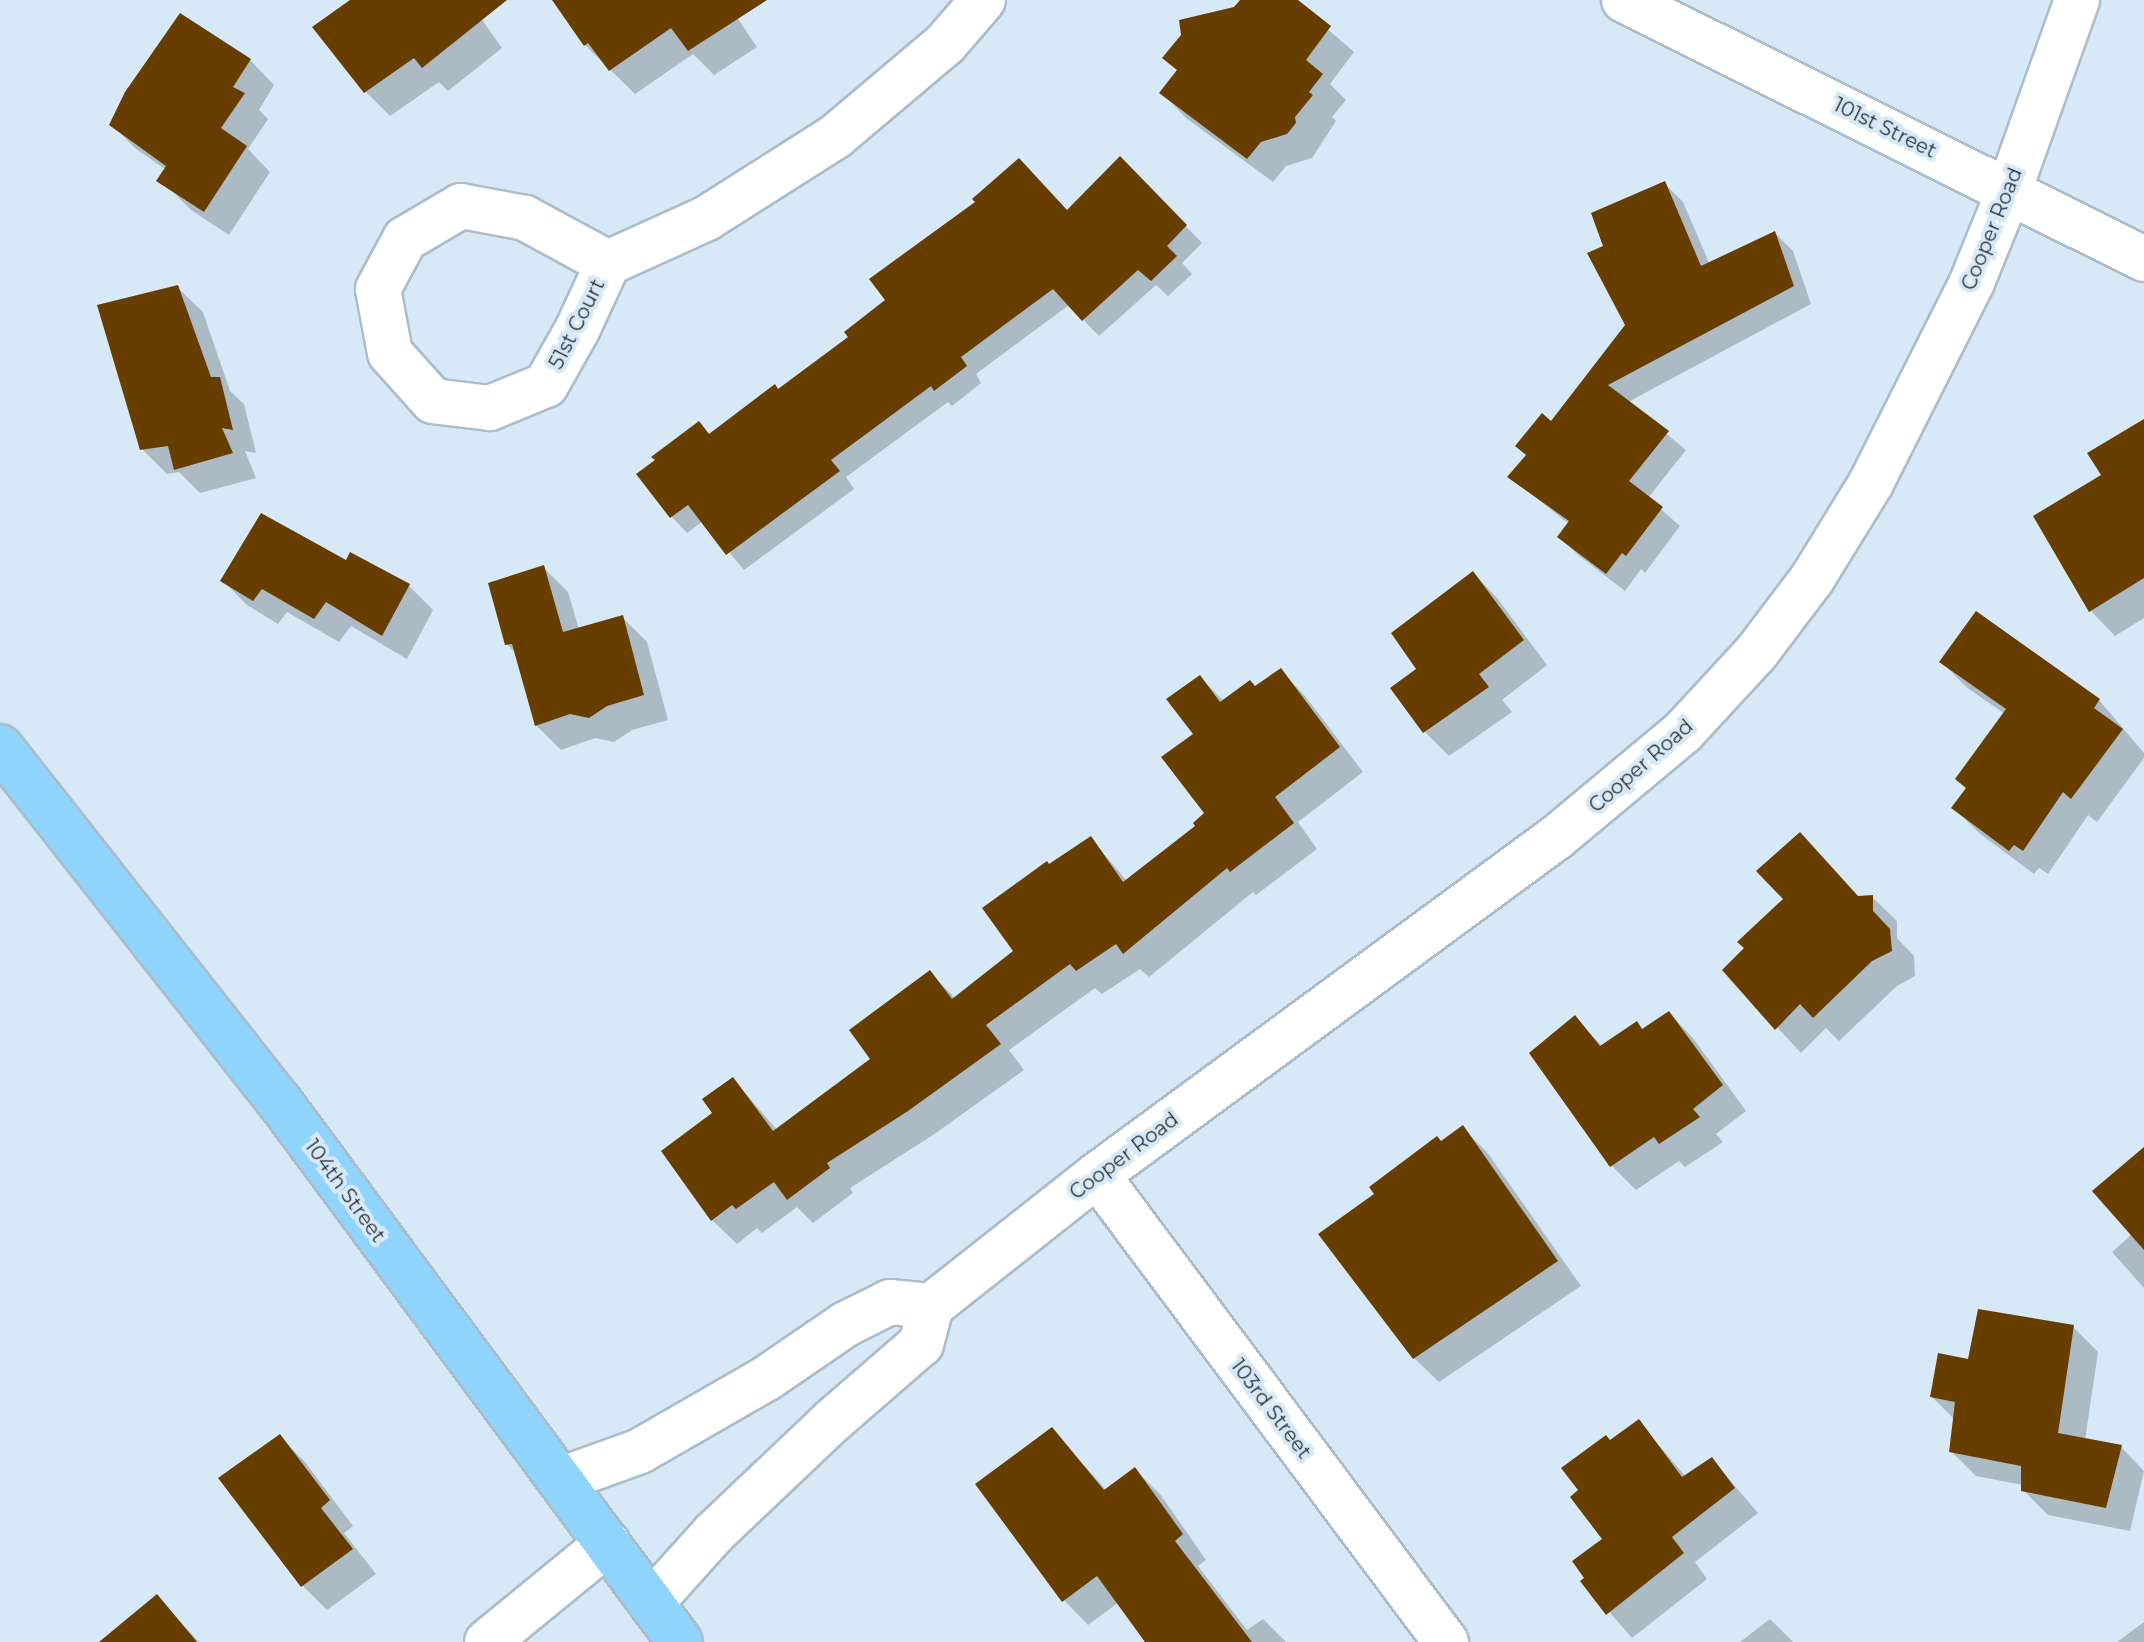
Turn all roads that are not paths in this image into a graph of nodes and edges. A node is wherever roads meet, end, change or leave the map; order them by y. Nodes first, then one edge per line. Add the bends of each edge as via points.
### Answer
1 (983, 0) edge
2 (1624, 0) edge
3 (2077, 0) edge
4 (2009, 191) junction
5 (2144, 259) edge
6 (608, 263) junction
7 (0, 747) edge
8 (1097, 1175) junction
9 (931, 1306) junction
10 (560, 1480) junction
11 (608, 1543) junction
12 (651, 1603) junction
13 (487, 1642) edge
14 (680, 1642) edge
15 (1446, 1642) edge

1 - 6 street, 51st Court via 945,44 836,136 707,218
2 - 4 street, 101st Street
3 - 4 street, Cooper Road
4 - 5 street, 101st Street
4 - 8 street, Cooper Road via 1972,282 1871,483 1812,579 1767,639 1683,732 1534,855
6 - 6 street, 51st Court via 525,218 461,206 405,239 378,289 390,353 433,401 490,408 503,403 546,385
7 - 10 main road, 104th Street via 279,1101
8 - 9 street, Cooper Road
8 - 15 street, 103rd Street
9 - 10 street via 890,1302 640,1451
9 - 12 street via 921,1344 714,1533
10 - 11 main road, 104th Street
11 - 12 main road, 104th Street
11 - 13 street
12 - 14 main road, 104th Street

